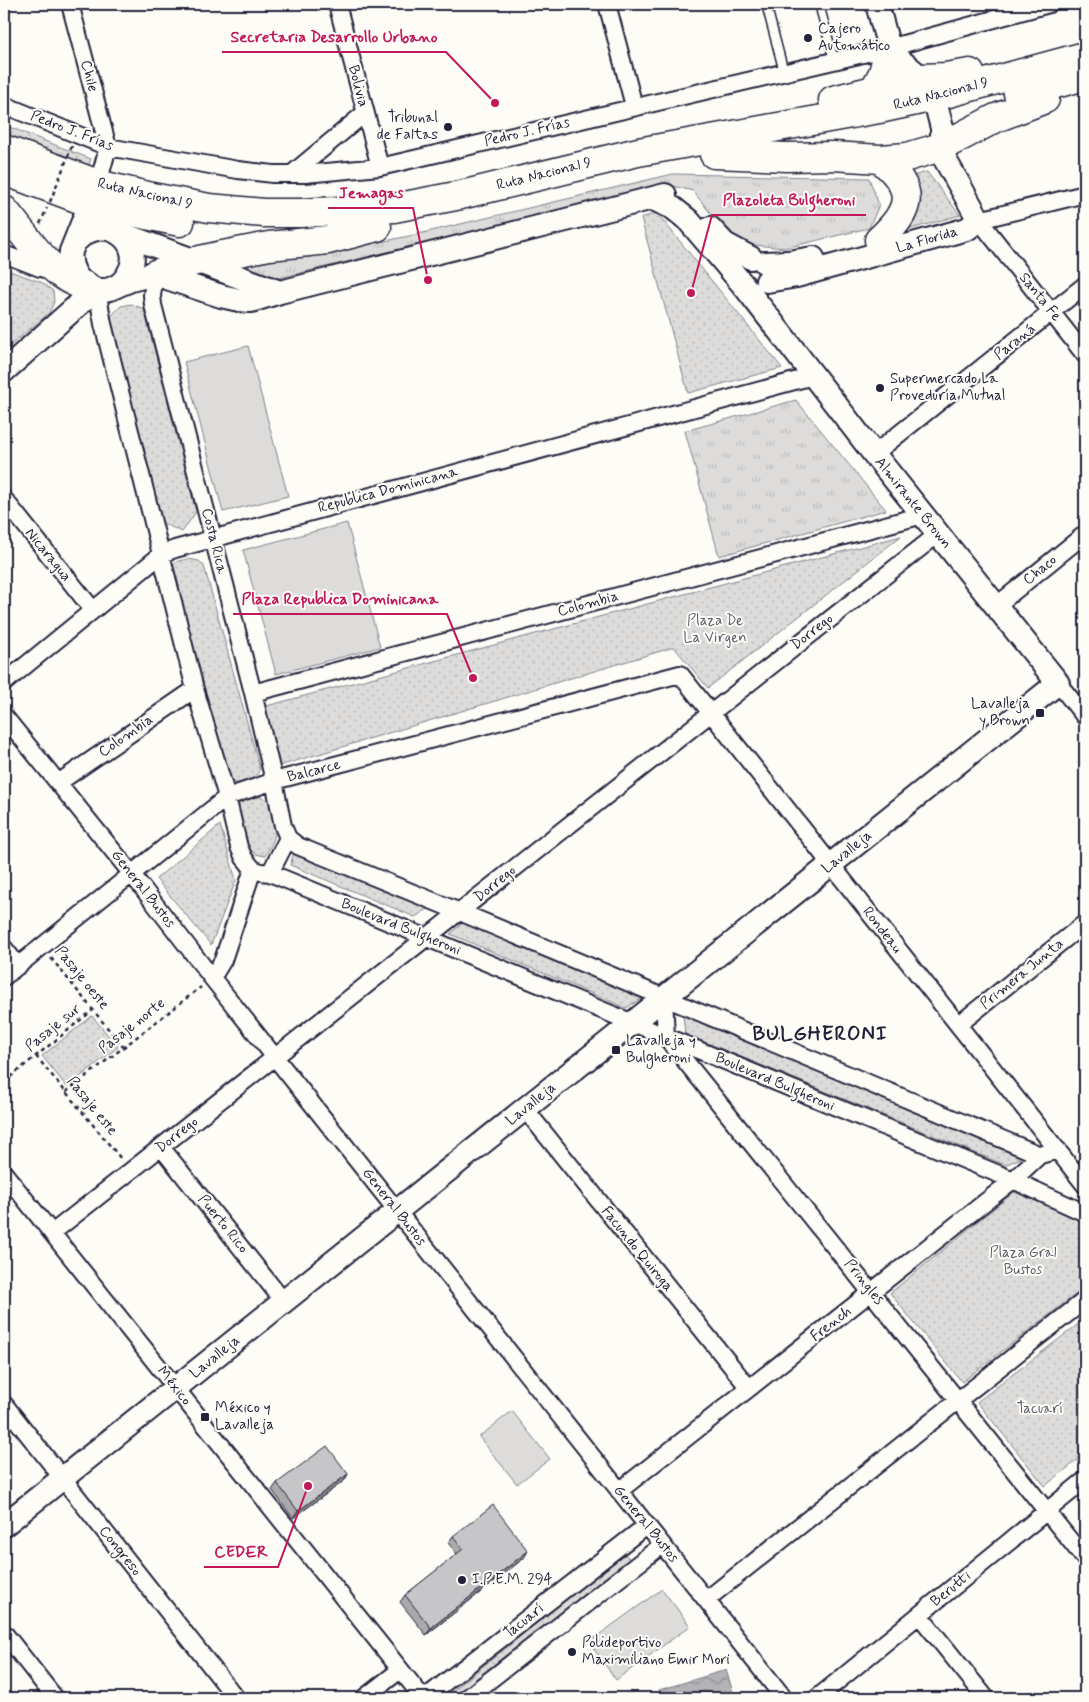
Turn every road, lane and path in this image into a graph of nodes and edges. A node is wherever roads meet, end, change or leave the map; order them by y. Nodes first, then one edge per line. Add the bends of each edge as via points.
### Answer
1 (70, 4) edge
2 (337, 4) edge
3 (607, 4) edge
4 (766, 4) edge
5 (819, 4) edge
6 (877, 4) edge
7 (1049, 4) edge
8 (889, 48) junction
9 (1085, 56) edge
10 (834, 60) junction
11 (784, 72) junction
12 (1085, 76) edge
13 (1085, 80) edge
14 (874, 90) junction
15 (932, 97) junction
16 (4, 105) edge
17 (634, 106) junction
18 (365, 113) junction
19 (72, 146) dead end
20 (713, 146) junction
21 (108, 147) junction
22 (941, 147) junction
23 (4, 148) edge
24 (880, 159) junction
25 (380, 167) junction
26 (4, 172) edge
27 (292, 174) junction
28 (94, 194) junction
29 (1085, 194) edge
30 (4, 210) edge
31 (979, 220) junction
32 (34, 223) dead end
33 (377, 227) junction
34 (114, 231) junction
35 (77, 240) junction
36 (879, 240) junction
37 (4, 254) edge
38 (196, 261) junction
39 (141, 270) junction
40 (756, 275) junction
41 (84, 281) junction
42 (1085, 285) edge
43 (280, 292) junction
44 (1052, 312) junction
45 (1085, 355) edge
46 (4, 371) edge
47 (813, 376) junction
48 (874, 454) junction
49 (4, 499) edge
50 (923, 515) junction
51 (938, 534) junction
52 (1085, 534) edge
53 (213, 537) junction
54 (162, 554) junction
55 (996, 606) junction
56 (93, 610) junction
57 (680, 674) joint
58 (4, 683) edge
59 (1058, 683) junction
60 (195, 689) junction
61 (253, 693) junction
62 (710, 712) junction
63 (4, 716) edge
64 (1085, 717) edge
65 (274, 781) junction
66 (58, 784) junction
67 (227, 797) junction
68 (288, 838) junction
69 (831, 865) junction
70 (253, 869) junction
71 (270, 872) junction
72 (131, 873) junction
73 (460, 912) junction
74 (1085, 923) edge
75 (426, 937) junction
76 (4, 948) edge
77 (42, 948) junction
78 (18, 966) junction
79 (4, 977) edge
80 (212, 978) junction
81 (664, 997) junction
82 (93, 1010) junction
83 (633, 1023) junction
84 (958, 1025) junction
85 (666, 1036) junction
86 (123, 1047) junction
87 (36, 1056) junction
88 (275, 1058) junction
89 (4, 1082) edge
90 (66, 1092) junction
91 (525, 1109) junction
92 (161, 1147) junction
93 (1058, 1150) junction
94 (1040, 1155) junction
95 (131, 1171) junction
96 (4, 1173) edge
97 (1013, 1180) junction
98 (1085, 1185) edge
99 (397, 1211) junction
100 (1085, 1213) edge
101 (52, 1233) junction
102 (872, 1292) junction
103 (1085, 1300) edge
104 (284, 1302) junction
105 (176, 1388) junction
106 (749, 1388) junction
107 (958, 1400) junction
108 (4, 1404) edge
109 (63, 1478) junction
110 (1085, 1480) edge
111 (619, 1491) junction
112 (1047, 1511) junction
113 (647, 1525) junction
114 (4, 1526) edge
115 (662, 1545) junction
116 (1085, 1559) edge
117 (706, 1600) junction
118 (919, 1615) junction
119 (4, 1633) edge
120 (400, 1670) junction
121 (55, 1698) edge
122 (236, 1698) edge
123 (364, 1698) edge
124 (424, 1698) edge
125 (467, 1698) edge
126 (784, 1698) edge
127 (817, 1698) edge
128 (986, 1698) edge

1 - 21 street, Chile
2 - 18 street, Bolivia
3 - 17 street
4 - 11 lane
5 - 10 lane
6 - 8 street
7 - 8 street, Pedro J. Frías
8 - 10 street, Pedro J. Frías
8 - 14 highway via 883,73
8 - 15 street
9 - 15 highway, Ruta Nacional 9
10 - 11 street, Pedro J. Frías
11 - 17 street, Pedro J. Frías
12 - 15 highway, Ruta Nacional 9
13 - 22 highway via 996,118
14 - 15 highway
14 - 20 highway via 751,120
15 - 20 highway, Ruta Nacional 9 via 872,130
15 - 22 street via 942,128
16 - 21 street, Pedro J. Frías
17 - 25 street, Pedro J. Frías
18 - 25 street, Bolivia
18 - 27 street
19 - 32 path, bridge via 38,228
20 - 24 highway via 786,157
20 - 28 highway, Ruta Nacional 9 via 638,152 428,202 350,212 237,211 152,198
20 - 33 highway, Ruta Nacional 9 via 460,214
21 - 27 street, Pedro J. Frías via 238,170
21 - 28 street
22 - 24 highway via 907,157
22 - 31 street via 945,162
23 - 28 highway, Ruta Nacional 9
24 - 36 highway via 902,184 905,205 895,226
25 - 27 street, Pedro J. Frías
26 - 28 highway, Ruta Nacional 9
28 - 33 highway, Ruta Nacional 9 via 205,227 318,231
28 - 35 street
29 - 31 street, La Florida
30 - 41 highway via 47,262
31 - 36 street via 964,219
31 - 40 street, La Florida via 968,229 797,276
31 - 44 street, Santa Fe
33 - 38 highway via 328,240 269,246
34 - 35 street via 94,229
34 - 38 street
34 - 39 street via 125,239
35 - 41 street via 70,258
36 - 40 street
37 - 41 street
38 - 39 highway
38 - 43 street
39 - 41 street
39 - 43 street via 239,300 251,301
39 - 53 street, Costa Rica via 152,295
40 - 43 street via 681,213 652,199
40 - 47 street, Almirante Brown via 769,319
41 - 46 street via 53,328
41 - 54 street via 103,324
42 - 44 street, Paraná
44 - 45 street, Santa Fe
44 - 48 street, Paraná
47 - 48 street, Almirante Brown
47 - 53 street, Republica Dominicana
48 - 50 street, Almirante Brown
49 - 56 street, Nicaragua
50 - 51 street, Almirante Brown
50 - 61 street, Colombia
51 - 55 street, Almirante Brown
51 - 62 street, Dorrego
52 - 55 street, Chaco
53 - 54 street, Republica Dominicana
53 - 61 street, Costa Rica
54 - 56 street, Republica Dominicana
54 - 60 street
55 - 59 street, Almirante Brown
56 - 58 street, Republica Dominicana
57 - 62 street, Rondeau
57 - 65 street, Balcarce
59 - 64 street, Almirante Brown
59 - 69 street, Lavalleja
60 - 66 street, Colombia
60 - 67 street
61 - 65 street, Costa Rica
62 - 69 street, Rondeau
62 - 73 street, Dorrego
63 - 66 street, General Bustos
65 - 67 street, Balcarce
65 - 68 street, Costa Rica
66 - 72 street, General Bustos
67 - 70 street via 239,847
67 - 72 street, Balcarce
68 - 71 street
68 - 73 street via 298,846
69 - 81 street, Lavalleja
69 - 84 street, Rondeau
70 - 71 street
70 - 80 street via 223,960
71 - 75 street, Boulevard Bulgheroni
72 - 77 street, Balcarce
72 - 80 street, General Bustos
73 - 75 street, Dorrego
73 - 81 street
74 - 84 street, Primera Junta
75 - 83 street, Boulevard Bulgheroni
75 - 88 street, Dorrego
76 - 78 street
77 - 78 street, Balcarce
77 - 82 path, Pasaje oeste
78 - 79 street, Balcarce
80 - 86 path, Pasaje norte
80 - 88 street, General Bustos
81 - 83 street, Lavalleja
81 - 85 street
81 - 94 street
82 - 86 path, Pasaje oeste
82 - 87 path, Pasaje sur
83 - 85 street, Boulevard Bulgheroni
83 - 91 street, Lavalleja
84 - 93 street, Rondeau
85 - 97 street, Boulevard Bulgheroni
85 - 102 street, Pringles
86 - 90 path, Pasaje norte
87 - 89 path, Pasaje sur
87 - 90 path, Pasaje este
88 - 92 street, Dorrego
88 - 99 street, General Bustos
90 - 95 path, Pasaje este
91 - 99 street, Lavalleja
91 - 106 street, Facundo Quiroga
92 - 95 street, Dorrego
92 - 104 street, Puerto Rico
93 - 94 street
93 - 98 street, Rondeau
94 - 97 street, French
95 - 101 street, Dorrego
96 - 101 street, México
97 - 100 street, Boulevard Bulgheroni
97 - 102 street, French
99 - 104 street, Lavalleja
99 - 111 street, General Bustos
101 - 105 street, México
102 - 106 street, French
102 - 107 street, Pringles
103 - 107 street
104 - 105 street, Lavalleja
105 - 109 street, Lavalleja
105 - 120 street, México
106 - 111 street, French
107 - 112 street, Pringles
107 - 117 street
108 - 109 street, Congreso
109 - 114 street, Lavalleja
109 - 122 street, Congreso
110 - 112 street, Berutti
111 - 113 street, General Bustos
112 - 116 street, Pringles
112 - 118 street, Berutti
113 - 115 street, General Bustos
113 - 124 street, Tacuarí
115 - 117 street, General Bustos
115 - 125 street, Tacuarí
117 - 126 street, General Bustos
118 - 127 street, Berutti
118 - 128 street
119 - 121 street
120 - 123 street
120 - 124 street, México

